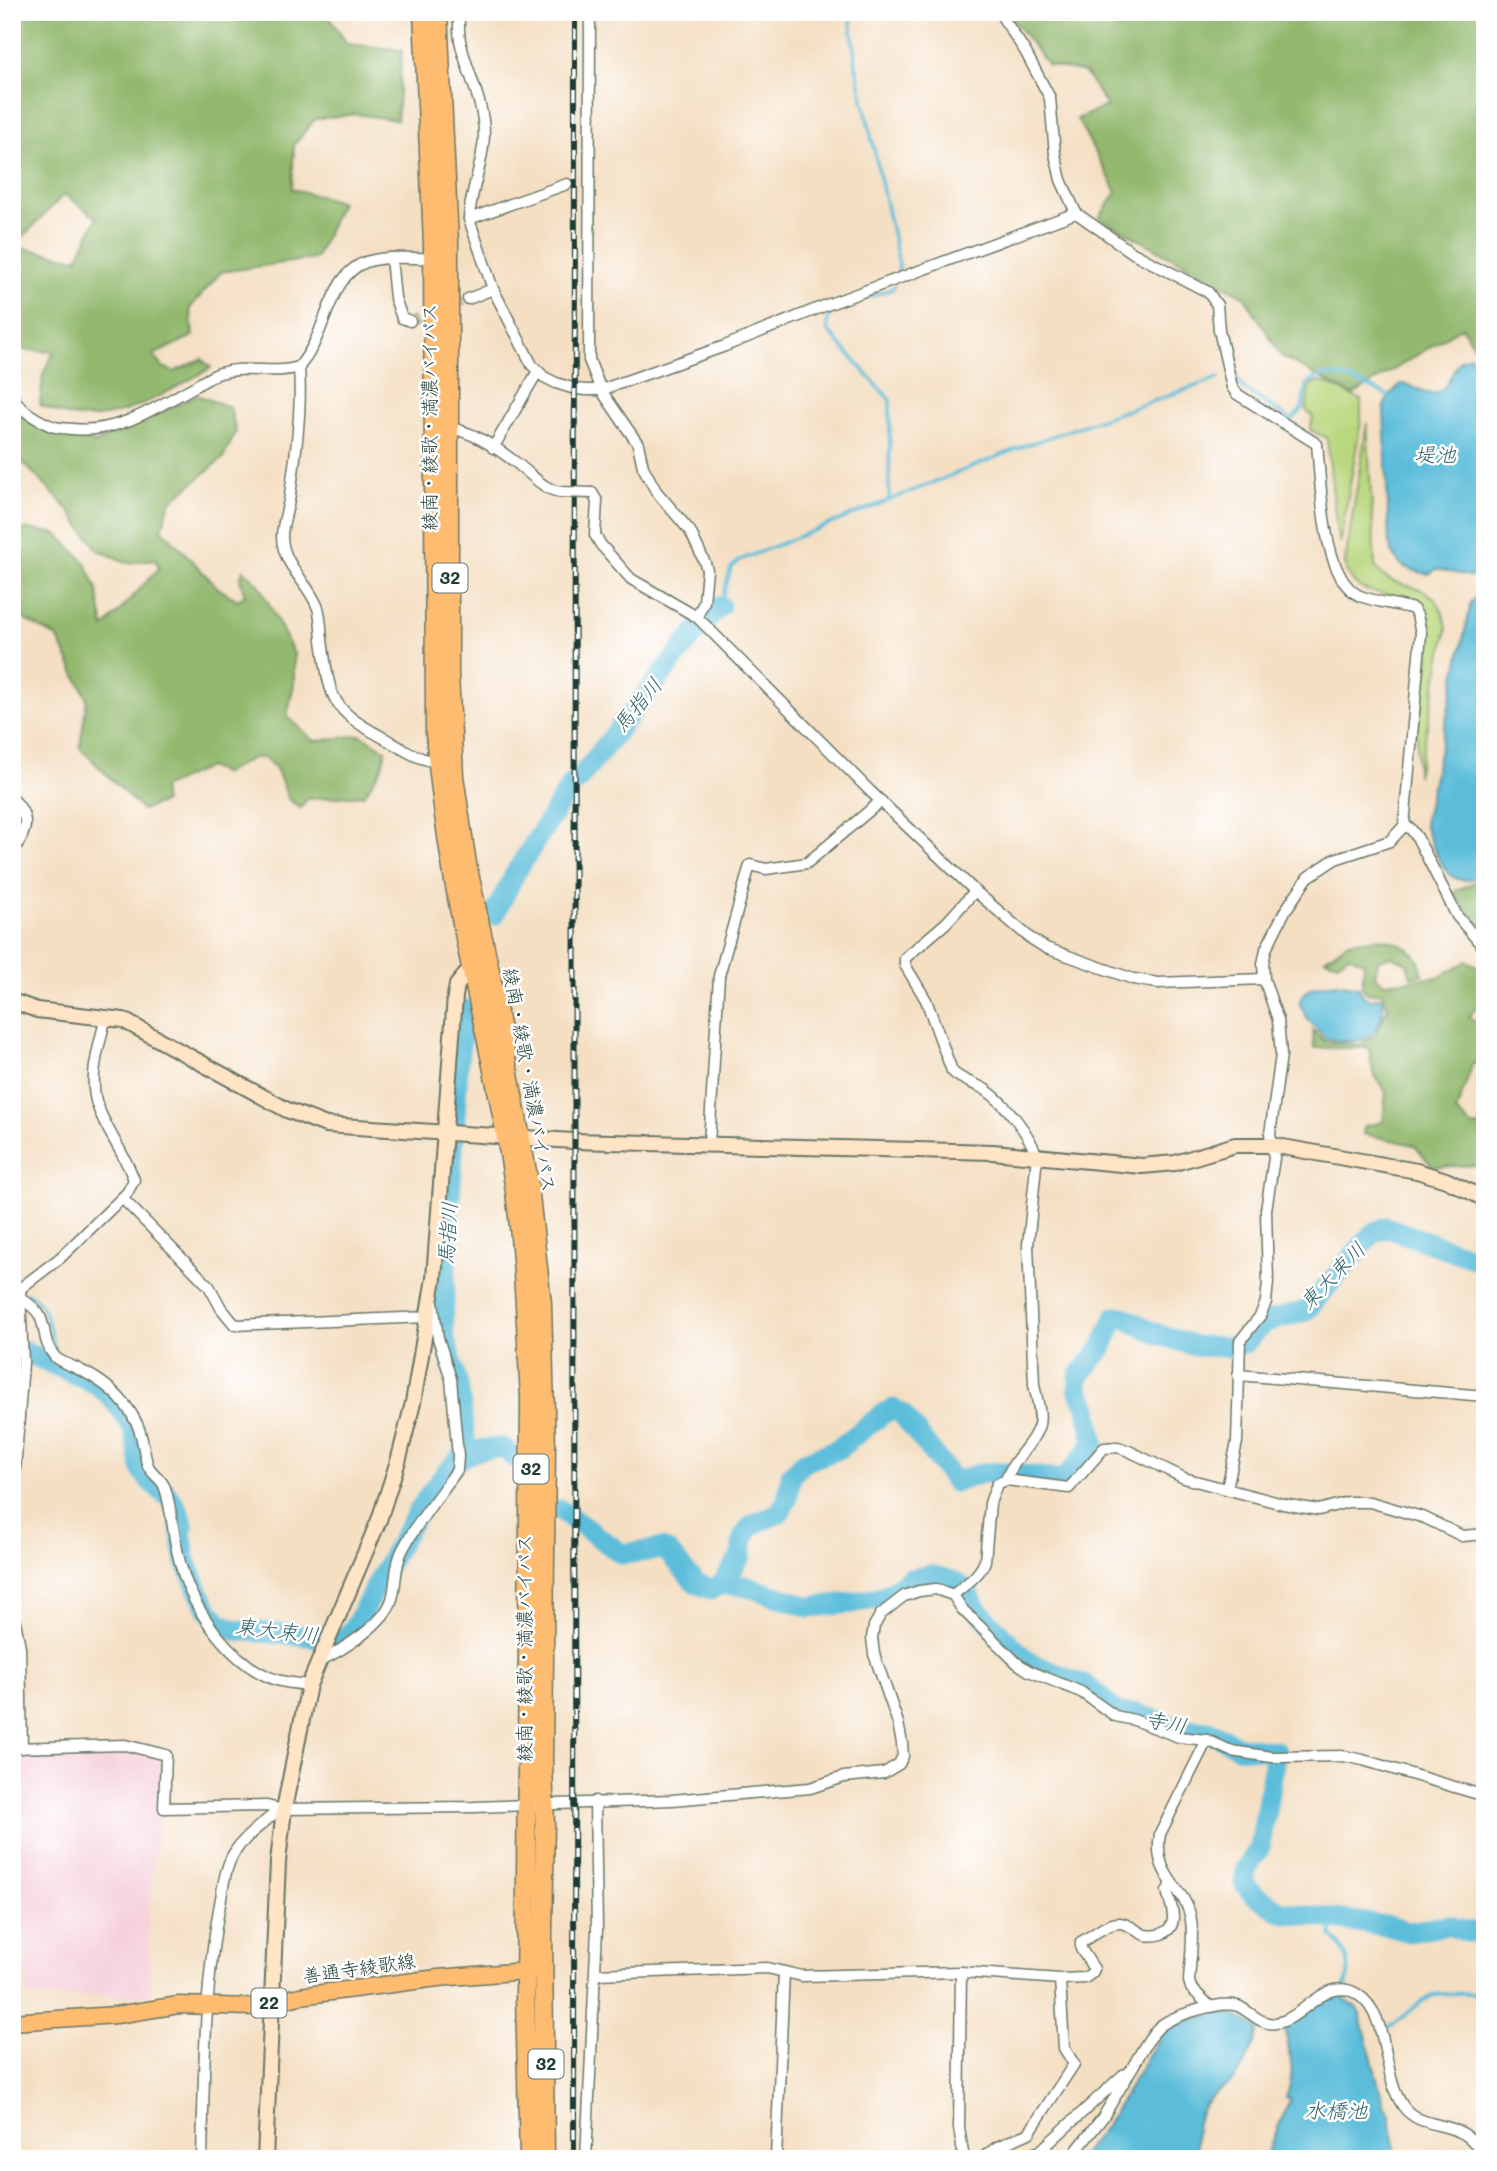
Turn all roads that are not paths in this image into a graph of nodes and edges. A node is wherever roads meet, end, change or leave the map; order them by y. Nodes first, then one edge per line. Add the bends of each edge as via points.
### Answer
1 (423, 12) edge
2 (438, 12) edge
3 (458, 12) edge
4 (590, 12) edge
5 (999, 12) edge
6 (567, 184) dead end
7 (1076, 213) junction
8 (469, 219) junction
9 (12, 237) edge
10 (391, 258) junction
11 (441, 258) junction
12 (493, 289) junction
13 (468, 299) tunnel mouth
14 (12, 306) edge
15 (410, 321) dead end
16 (299, 367) junction
17 (538, 371) junction
18 (601, 390) junction
19 (12, 394) edge
20 (449, 428) junction
21 (493, 447) junction
22 (702, 621) junction
23 (445, 762) junction
24 (12, 798) edge
25 (881, 801) junction
26 (1404, 826) junction
27 (12, 852) edge
28 (975, 891) junction
29 (1485, 950) edge
30 (471, 968) junction
31 (1264, 979) junction
32 (12, 1001) edge
33 (106, 1016) junction
34 (452, 1132) junction
35 (513, 1137) junction
36 (709, 1144) junction
37 (1272, 1145) junction
38 (1037, 1156) junction
39 (122, 1198) junction
40 (1485, 1199) edge
41 (432, 1295) junction
42 (15, 1296) edge
43 (428, 1317) junction
44 (1238, 1375) junction
45 (1485, 1396) edge
46 (1007, 1475) junction
47 (1227, 1488) junction
48 (12, 1511) edge
49 (1485, 1534) edge
50 (959, 1590) junction
51 (12, 1606) edge
52 (16, 1647) edge
53 (318, 1661) junction
54 (309, 1685) junction
55 (1207, 1740) junction
56 (17, 1748) edge
57 (1485, 1796) edge
58 (595, 1801) junction
59 (536, 1804) junction
60 (281, 1809) junction
61 (1172, 1884) junction
62 (544, 1969) junction
63 (526, 1971) junction
64 (784, 1972) junction
65 (961, 1972) junction
66 (596, 1974) junction
67 (1060, 1979) junction
68 (272, 2003) junction
69 (206, 2005) junction
70 (1211, 2007) junction
71 (12, 2022) edge
72 (1129, 2073) junction
73 (1485, 2158) edge
74 (202, 2159) edge
75 (265, 2159) edge
76 (529, 2159) edge
77 (545, 2159) edge
78 (586, 2159) edge
79 (776, 2159) edge
80 (964, 2159) edge
81 (981, 2159) edge
82 (1000, 2159) edge
83 (1070, 2159) edge

1 - 11 highway, 綾南・綾歌・満濃バイパス / 32
2 - 11 highway, 綾南・綾歌・満濃バイパス / 32
3 - 8 street via 461,43 484,131
4 - 18 street via 589,360
5 - 7 street via 1050,98 1055,154
6 - 8 street
7 - 18 street
7 - 26 street via 1133,253 1209,292 1217,305 1232,387 1317,444 1326,529 1342,579 1359,595 1413,609 1417,615 1421,633
8 - 12 street
9 - 14 street
10 - 11 street
10 - 15 street via 395,298 402,318
10 - 16 street via 368,261 348,274
11 - 20 highway, 綾南・綾歌・満濃バイパス / 32
11 - 23 highway, 綾南・綾歌・満濃バイパス / 32 via 433,668
12 - 13 street
12 - 17 street
16 - 19 street via 218,374 106,429 52,427 30,415
16 - 23 street via 296,440 282,536 285,553 318,608 333,697 361,727 421,760
17 - 18 street via 575,389
17 - 21 street
18 - 22 street via 638,444 643,467 656,491 690,531 705,563
20 - 21 street
20 - 23 highway, 綾南・綾歌・満濃バイパス / 32
21 - 22 street, bridge via 551,491 592,493 601,545 631,579
22 - 25 street
23 - 30 highway, 綾南・綾歌・満濃バイパス / 32 via 453,877
23 - 35 highway, 綾南・綾歌・満濃バイパス / 32 via 490,971
24 - 27 street via 26,819
25 - 28 street
25 - 36 street via 807,863 766,869 750,865 719,976
26 - 29 street via 1416,837 1457,916
26 - 31 street via 1390,841 1335,859 1308,877 1266,949
28 - 31 street via 1046,948 1133,979 1158,984
28 - 38 street via 905,958 905,965 926,1000 952,1071 995,1097 1020,1126
30 - 34 street via 457,985 455,996
30 - 35 highway, 綾南・綾歌・満濃バイパス / 32
31 - 37 street via 1278,1020 1281,1055
32 - 33 street via 49,1012
33 - 34 street via 123,1020 307,1119 326,1125
33 - 39 street via 94,1090 97,1106 134,1180
34 - 35 street
34 - 41 street
35 - 36 street
35 - 59 highway, 綾南・綾歌・満濃バイパス / 32 via 528,1177 545,1379
36 - 38 street
37 - 38 street via 1235,1145 1175,1163 1142,1166
37 - 40 street via 1417,1171
37 - 44 street via 1266,1210 1266,1302 1239,1345
38 - 46 street via 1028,1245 1038,1427
39 - 42 street
39 - 43 street via 209,1286 235,1325
41 - 43 street
41 - 53 street via 438,1338 451,1379 458,1461 402,1550 395,1566 392,1600 382,1618
42 - 48 street via 22,1351
42 - 54 street via 43,1319 58,1361 97,1378 136,1420 147,1464 165,1485 181,1567 196,1601 232,1654 274,1679
43 - 53 street via 396,1469
44 - 45 street
44 - 47 street via 1237,1442
46 - 47 street via 1069,1488 1100,1450 1118,1447 1184,1478
46 - 50 street via 993,1491 983,1568
47 - 49 street via 1320,1510 1370,1502 1425,1518 1462,1536
50 - 55 street via 962,1609 1029,1671 1081,1692 1115,1716 1179,1737
50 - 58 street via 904,1596 874,1626 874,1654 902,1743 903,1756 893,1770 844,1777 810,1788 672,1800
51 - 52 street
52 - 56 street
53 - 54 street
54 - 60 street
55 - 57 street via 1231,1751 1275,1757 1344,1756
55 - 61 street via 1160,1834 1160,1860
56 - 60 street via 125,1745 166,1755 164,1808
58 - 59 street
58 - 66 street
59 - 60 street
59 - 62 highway, 綾南・綾歌・満濃バイパス / 32
59 - 63 highway, 綾南・綾歌・満濃バイパス / 32
60 - 68 street
60 - 69 street via 232,1856 211,1950
61 - 67 street via 1167,1891 1174,1918 1166,1932 1146,1935 1126,1924 1114,1924 1081,1942 1092,1973 1085,1978
61 - 70 street via 1191,1919 1191,1988
62 - 63 main road, 善通寺綾歌線 / 22
62 - 77 highway, 綾南・綾歌・満濃バイパス / 32
63 - 68 main road, 善通寺綾歌線 / 22 via 438,1978
63 - 76 highway, 綾南・綾歌・満濃バイパス / 32
64 - 65 street via 802,1976
64 - 66 street via 766,1968
64 - 79 street
65 - 67 street
65 - 80 street via 959,2128
66 - 78 street
67 - 81 street via 1064,2048 1074,2064 1028,2133
68 - 69 main road, 善通寺綾歌線 / 22
68 - 75 street
69 - 71 main road, 善通寺綾歌線 / 22
69 - 74 street
70 - 72 street via 1158,2028
70 - 73 street via 1234,2005 1265,2022 1277,2023 1323,1994 1354,1993 1369,2004 1398,2098 1406,2110 1423,2121 1464,2133
72 - 82 street via 1040,2152
72 - 83 street

